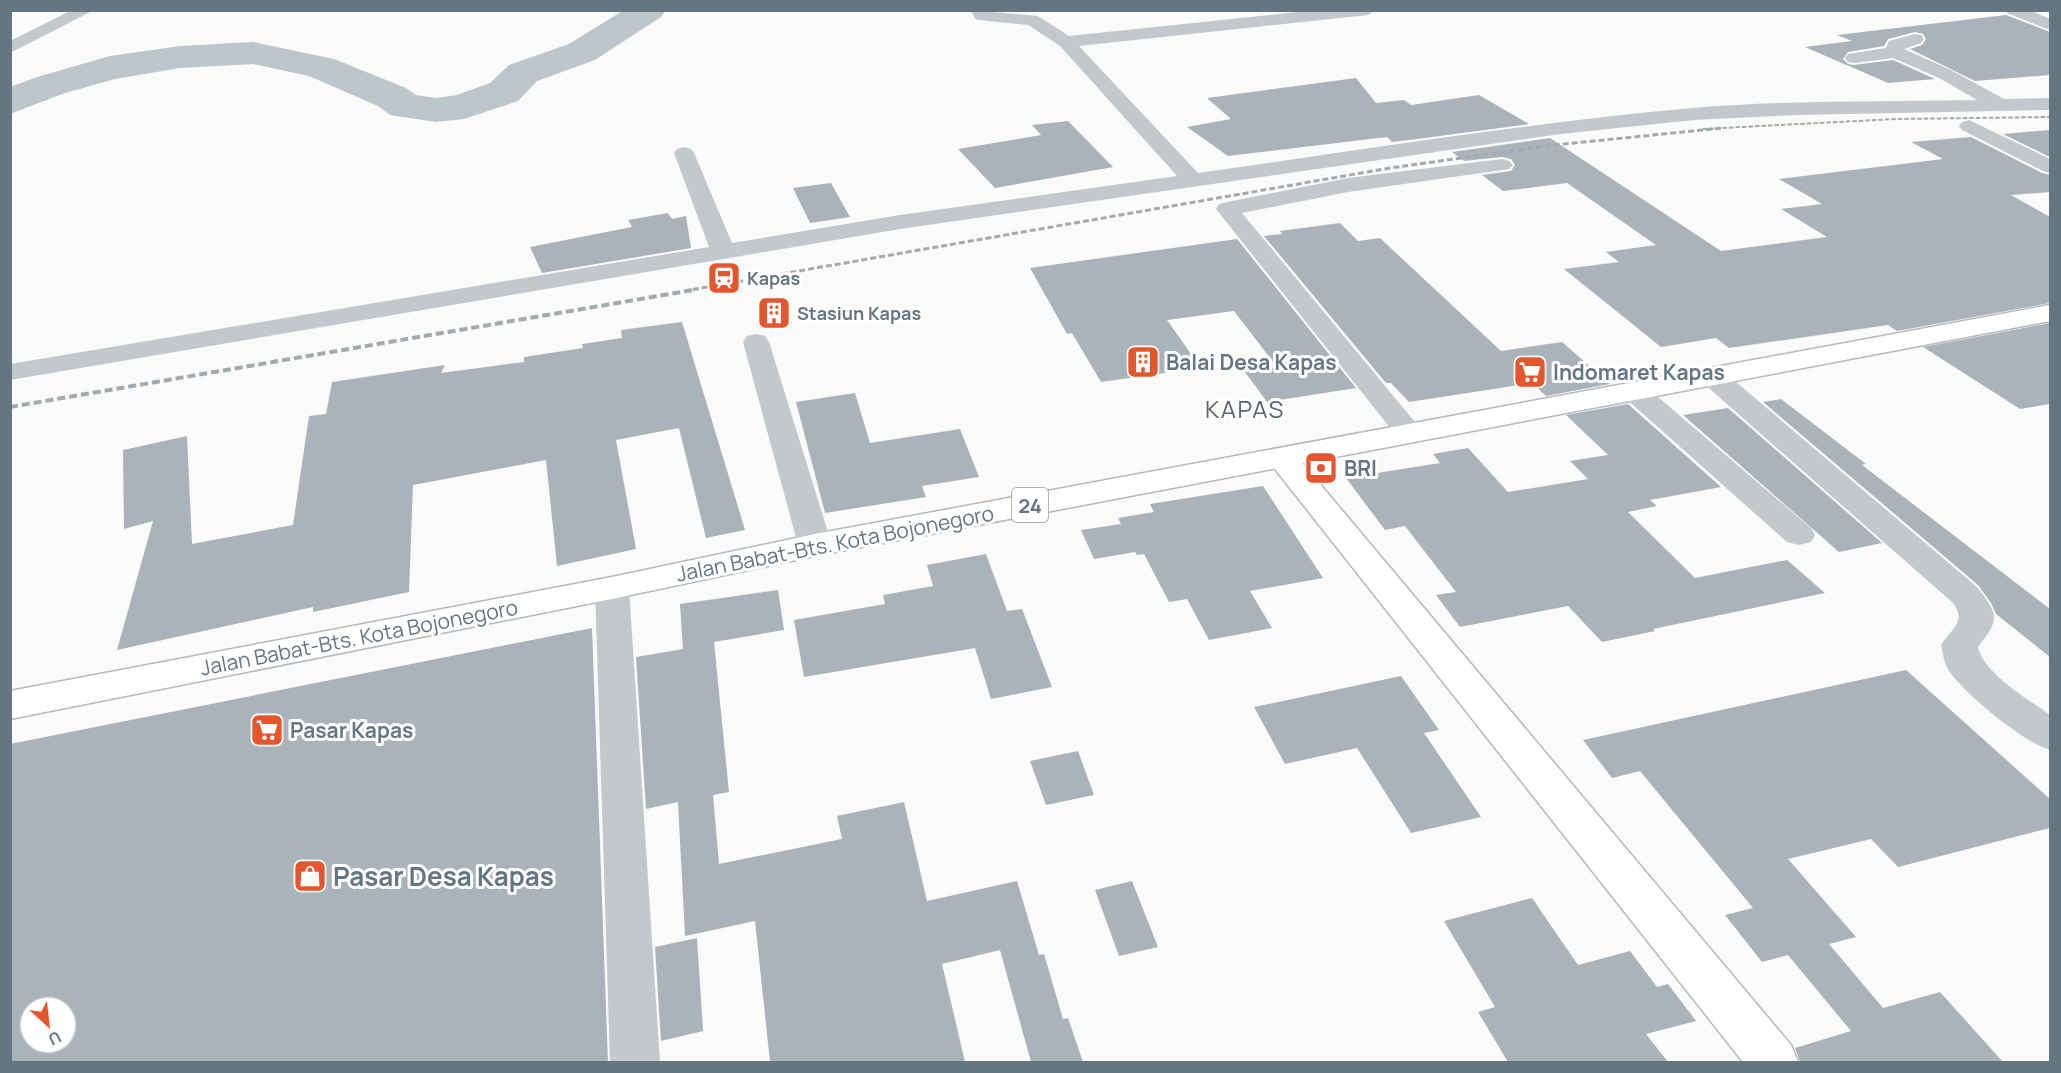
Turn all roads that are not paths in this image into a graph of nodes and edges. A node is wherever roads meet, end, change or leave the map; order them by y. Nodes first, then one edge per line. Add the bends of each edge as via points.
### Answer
1 (86, 10) edge
2 (980, 10) edge
3 (1368, 10) edge
4 (2013, 10) edge
5 (2050, 25) edge
6 (1060, 38) junction
7 (1915, 39) dead end
8 (10, 48) edge
9 (1896, 52) junction
10 (1854, 58) dead end
11 (2050, 104) edge
12 (2001, 105) junction
13 (1969, 126) dead end
14 (684, 153) dead end
15 (1502, 165) dead end
16 (2050, 166) edge
17 (1193, 181) junction
18 (723, 251) junction
19 (2050, 313) edge
20 (756, 342) dead end
21 (10, 372) edge
22 (1712, 376) junction
23 (1634, 391) junction
24 (1409, 433) junction
25 (1282, 458) junction
26 (1799, 535) dead end
27 (815, 545) junction
28 (612, 588) junction
29 (10, 705) edge
30 (2050, 735) edge
31 (635, 1062) edge
32 (1773, 1062) edge

1 - 8 street
2 - 6 street via 985,17 1035,21
3 - 6 street
4 - 5 street
6 - 17 street via 1116,93
7 - 9 street via 1895,45
9 - 10 street
9 - 12 street
11 - 12 street
12 - 17 street via 1694,114 1561,128
13 - 16 street
14 - 18 street
15 - 24 street via 1348,185 1227,208
17 - 18 street
18 - 21 street
19 - 22 main road, Jalan Babat-Bts. Kota Bojonegoro / 24
20 - 27 street
22 - 23 main road, Jalan Babat-Bts. Kota Bojonegoro / 24
22 - 30 street via 1965,595 1977,611 1977,623 1959,645 1963,663 1992,692
23 - 24 main road, Jalan Babat-Bts. Kota Bojonegoro / 24
23 - 26 street
24 - 25 main road, Jalan Babat-Bts. Kota Bojonegoro / 24
25 - 27 main road, Jalan Babat-Bts. Kota Bojonegoro / 24
25 - 32 main road
27 - 28 main road, Jalan Babat-Bts. Kota Bojonegoro / 24
28 - 29 main road, Jalan Babat-Bts. Kota Bojonegoro / 24
28 - 31 street

